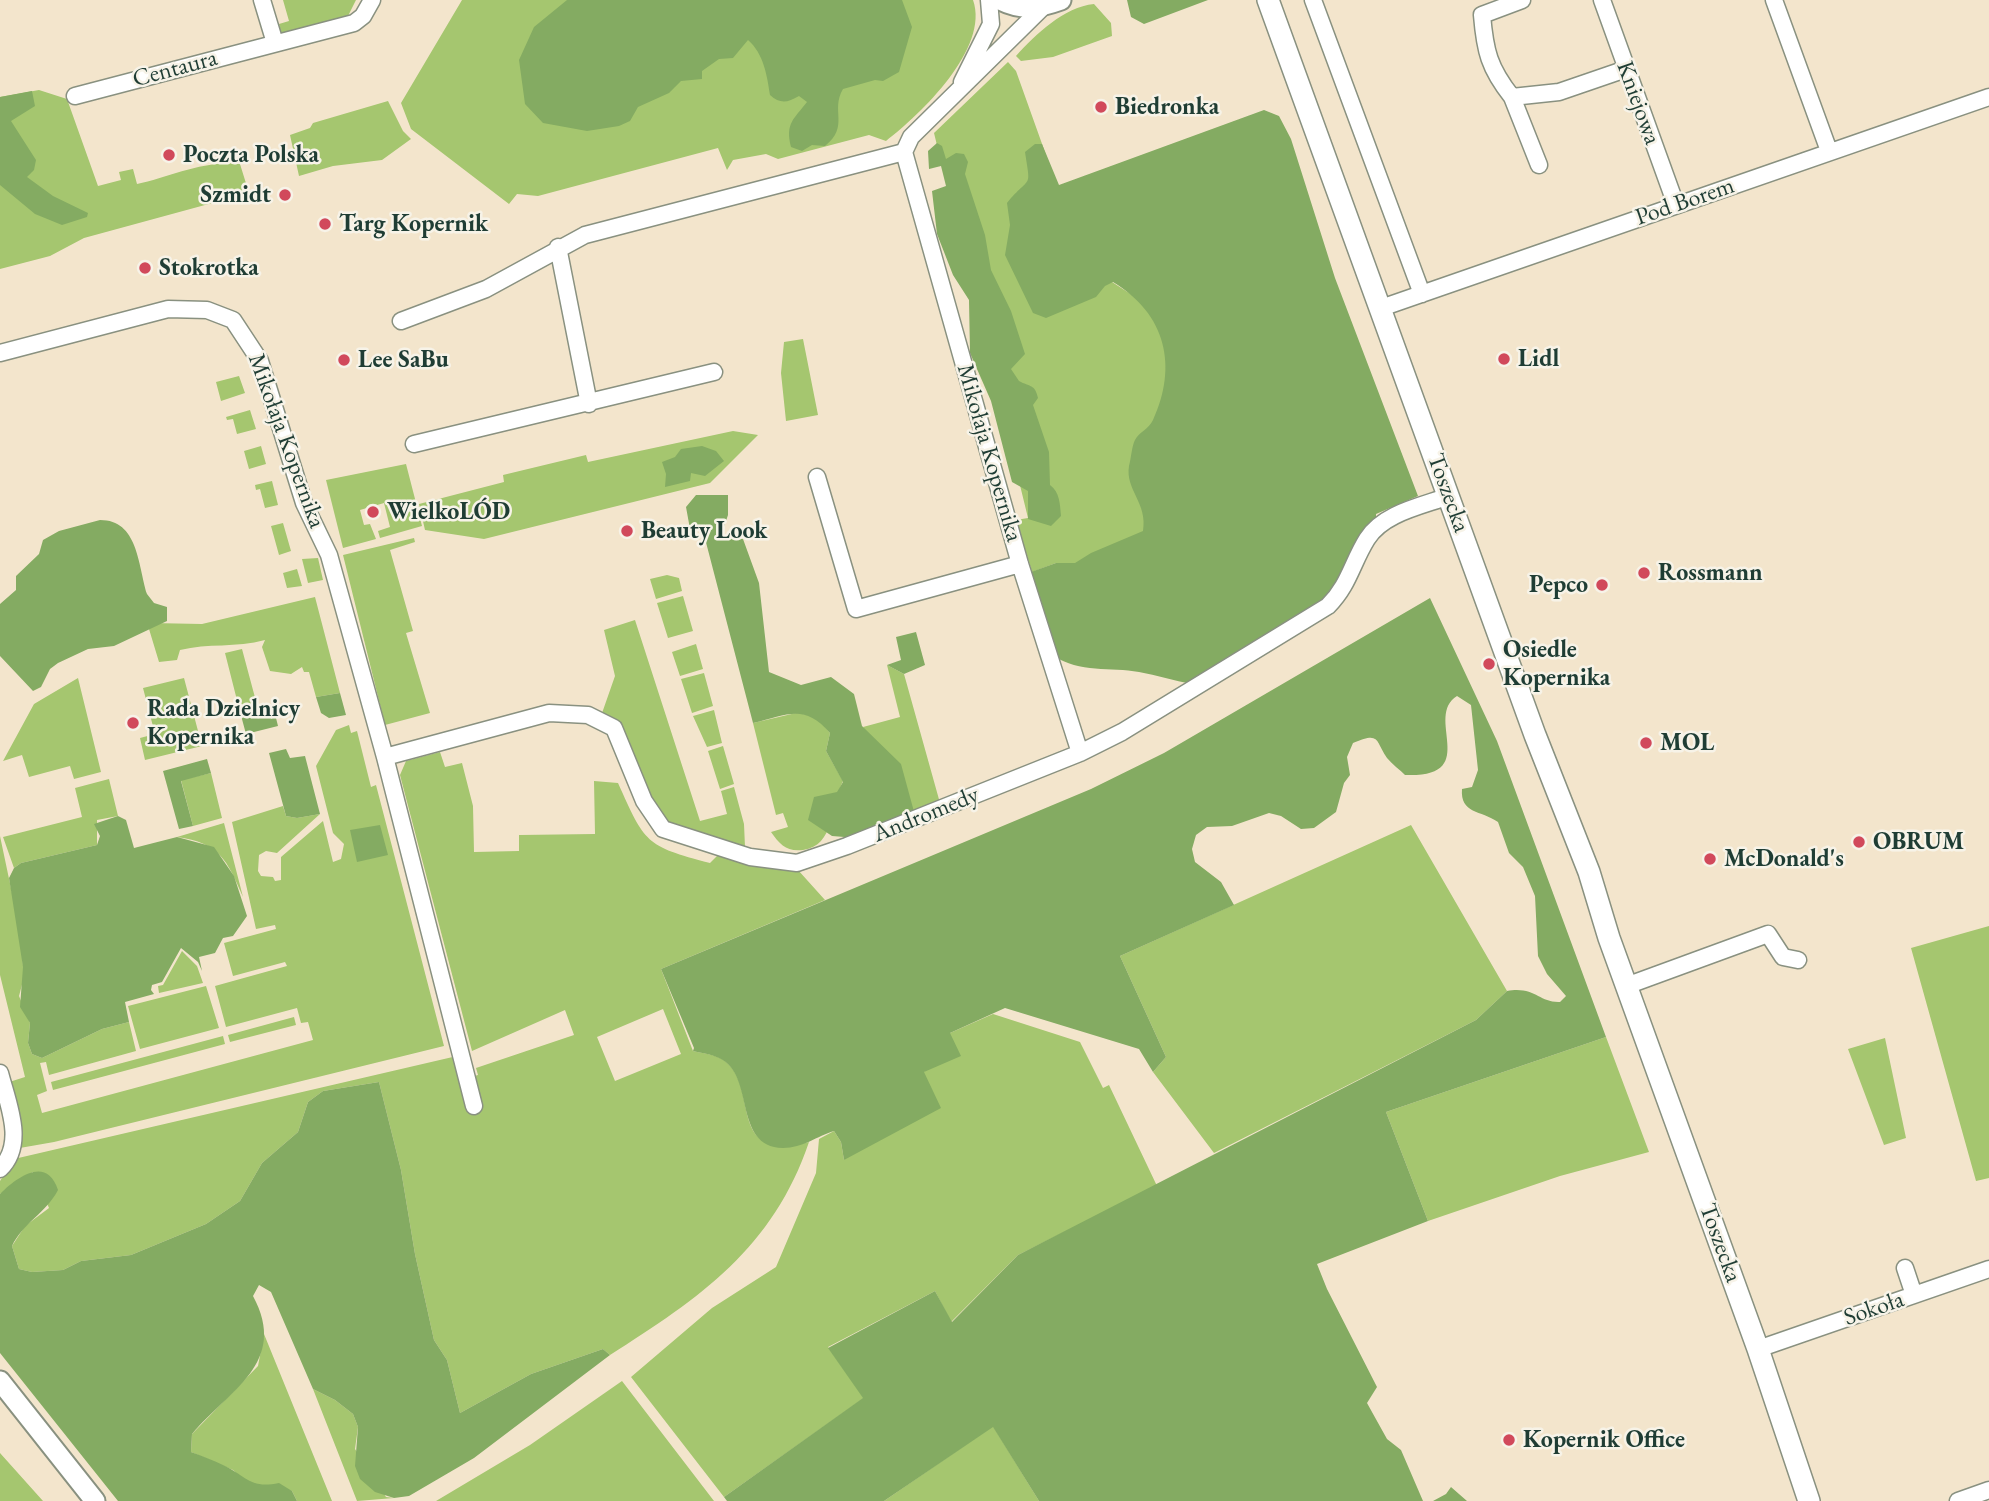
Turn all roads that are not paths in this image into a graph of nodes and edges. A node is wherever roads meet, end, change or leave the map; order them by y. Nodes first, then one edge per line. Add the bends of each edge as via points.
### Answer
1 (262, 0) edge
2 (372, 0) edge
3 (999, 0) edge
4 (1268, 0) edge
5 (1313, 0) edge
6 (1522, 0) edge
7 (1602, 0) edge
8 (1774, 0) edge
9 (1479, 7) edge
10 (1034, 9) edge
11 (275, 43) junction
12 (1626, 69) junction
13 (955, 93) junction
14 (75, 96) dead end
15 (1512, 97) junction
16 (1989, 97) edge
17 (1829, 151) junction
18 (904, 152) junction
19 (1539, 165) dead end
20 (1676, 205) junction
21 (558, 247) junction
22 (1422, 294) junction
23 (1381, 309) junction
24 (401, 321) dead end
25 (0, 353) edge
26 (714, 372) dead end
27 (589, 404) junction
28 (414, 444) dead end
29 (817, 477) dead end
30 (1449, 496) junction
31 (1020, 564) junction
32 (1080, 753) junction
33 (385, 757) junction
34 (1798, 960) dead end
35 (1626, 986) junction
36 (0, 1073) edge
37 (474, 1106) dead end
38 (0, 1169) edge
39 (1905, 1268) dead end
40 (1989, 1269) edge
41 (1914, 1295) junction
42 (1758, 1349) junction
43 (0, 1381) edge
44 (1989, 1490) edge
45 (96, 1501) edge
46 (1809, 1501) edge
47 (1958, 1501) edge

1 - 11 street
2 - 11 street, Centaura via 354,23
3 - 10 street
3 - 13 street
4 - 23 main road, Toszecka
5 - 22 street
6 - 9 street
7 - 12 street, Kniejowa
8 - 17 street
9 - 15 street via 1493,73
10 - 13 street
11 - 14 street, Centaura
12 - 15 street via 1559,92
12 - 20 street, Kniejowa
13 - 18 street via 911,137
15 - 19 street
16 - 17 street, Pod Borem
17 - 20 street, Pod Borem
18 - 21 street via 585,234
18 - 31 street, Mikołaja Kopernika
20 - 22 street, Pod Borem
21 - 24 street via 486,289
21 - 27 street
22 - 23 street, Pod Borem
23 - 30 main road, Toszecka
25 - 33 street, Mikołaja Kopernika via 168,309 204,309 233,320 260,361 304,503 330,555
26 - 27 street
27 - 28 street
29 - 31 street via 856,609
30 - 32 street, Andromedy via 1376,528 1343,590 1309,620 1122,733
30 - 35 main road, Toszecka via 1589,872
31 - 32 street, Mikołaja Kopernika
32 - 33 street, Andromedy via 797,863 750,857 663,830 649,811 614,728 589,715 550,713
33 - 37 street, Mikołaja Kopernika
34 - 35 street via 1783,957 1768,934
35 - 42 main road, Toszecka
36 - 38 street via 15,1142
39 - 41 street
40 - 41 street, Sokoła
41 - 42 street, Sokoła
42 - 46 main road, Toszecka
43 - 45 street
44 - 47 street

